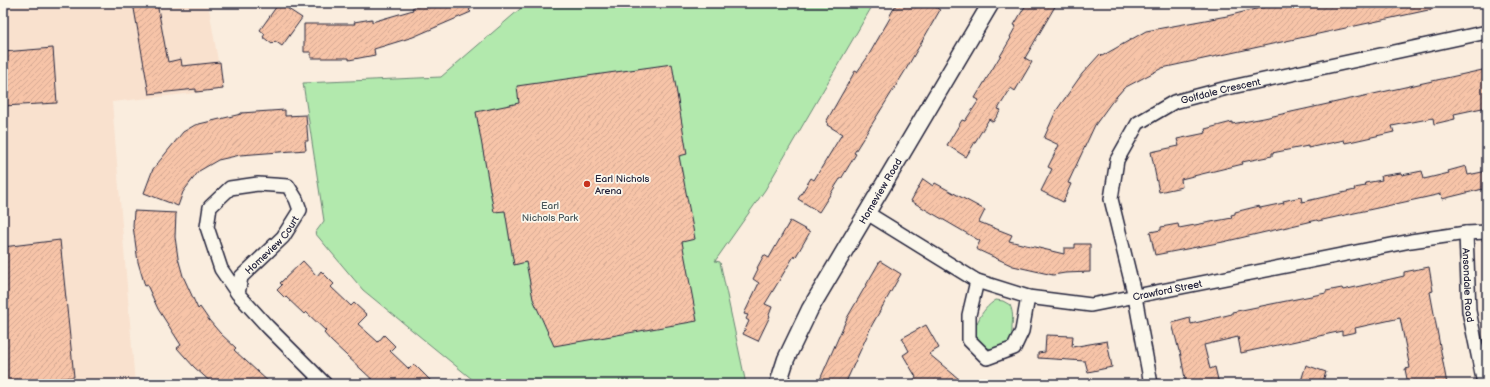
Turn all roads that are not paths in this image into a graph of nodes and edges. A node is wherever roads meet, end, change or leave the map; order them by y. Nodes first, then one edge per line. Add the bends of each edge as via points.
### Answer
1 (991, 3) edge
2 (1487, 32) edge
3 (867, 213) junction
4 (1487, 232) edge
5 (1466, 233) junction
6 (976, 281) junction
7 (238, 294) junction
8 (1028, 297) junction
9 (1135, 297) junction
10 (325, 384) edge
11 (778, 384) edge
12 (1151, 384) edge
13 (1484, 384) edge

1 - 3 street, Homeview Road
2 - 9 street, Golfdale Crescent via 1227,88 1174,102 1138,123 1117,160 1111,199
3 - 6 street, Crawford Street
3 - 11 street, Homeview Road via 810,309 786,359
4 - 5 street, Crawford Street
5 - 9 street, Crawford Street via 1411,241
5 - 13 street, Ansondale Road via 1470,311
6 - 8 street, Crawford Street
6 - 8 street via 968,316 968,340 987,358 1014,348 1022,331
7 - 7 street, Homeview Court via 221,269 207,227 210,207 230,188 258,184 288,186 300,210 283,237 241,277
7 - 10 street, Homeview Court
8 - 9 street, Crawford Street via 1091,305
9 - 12 street, Golfdale Crescent

